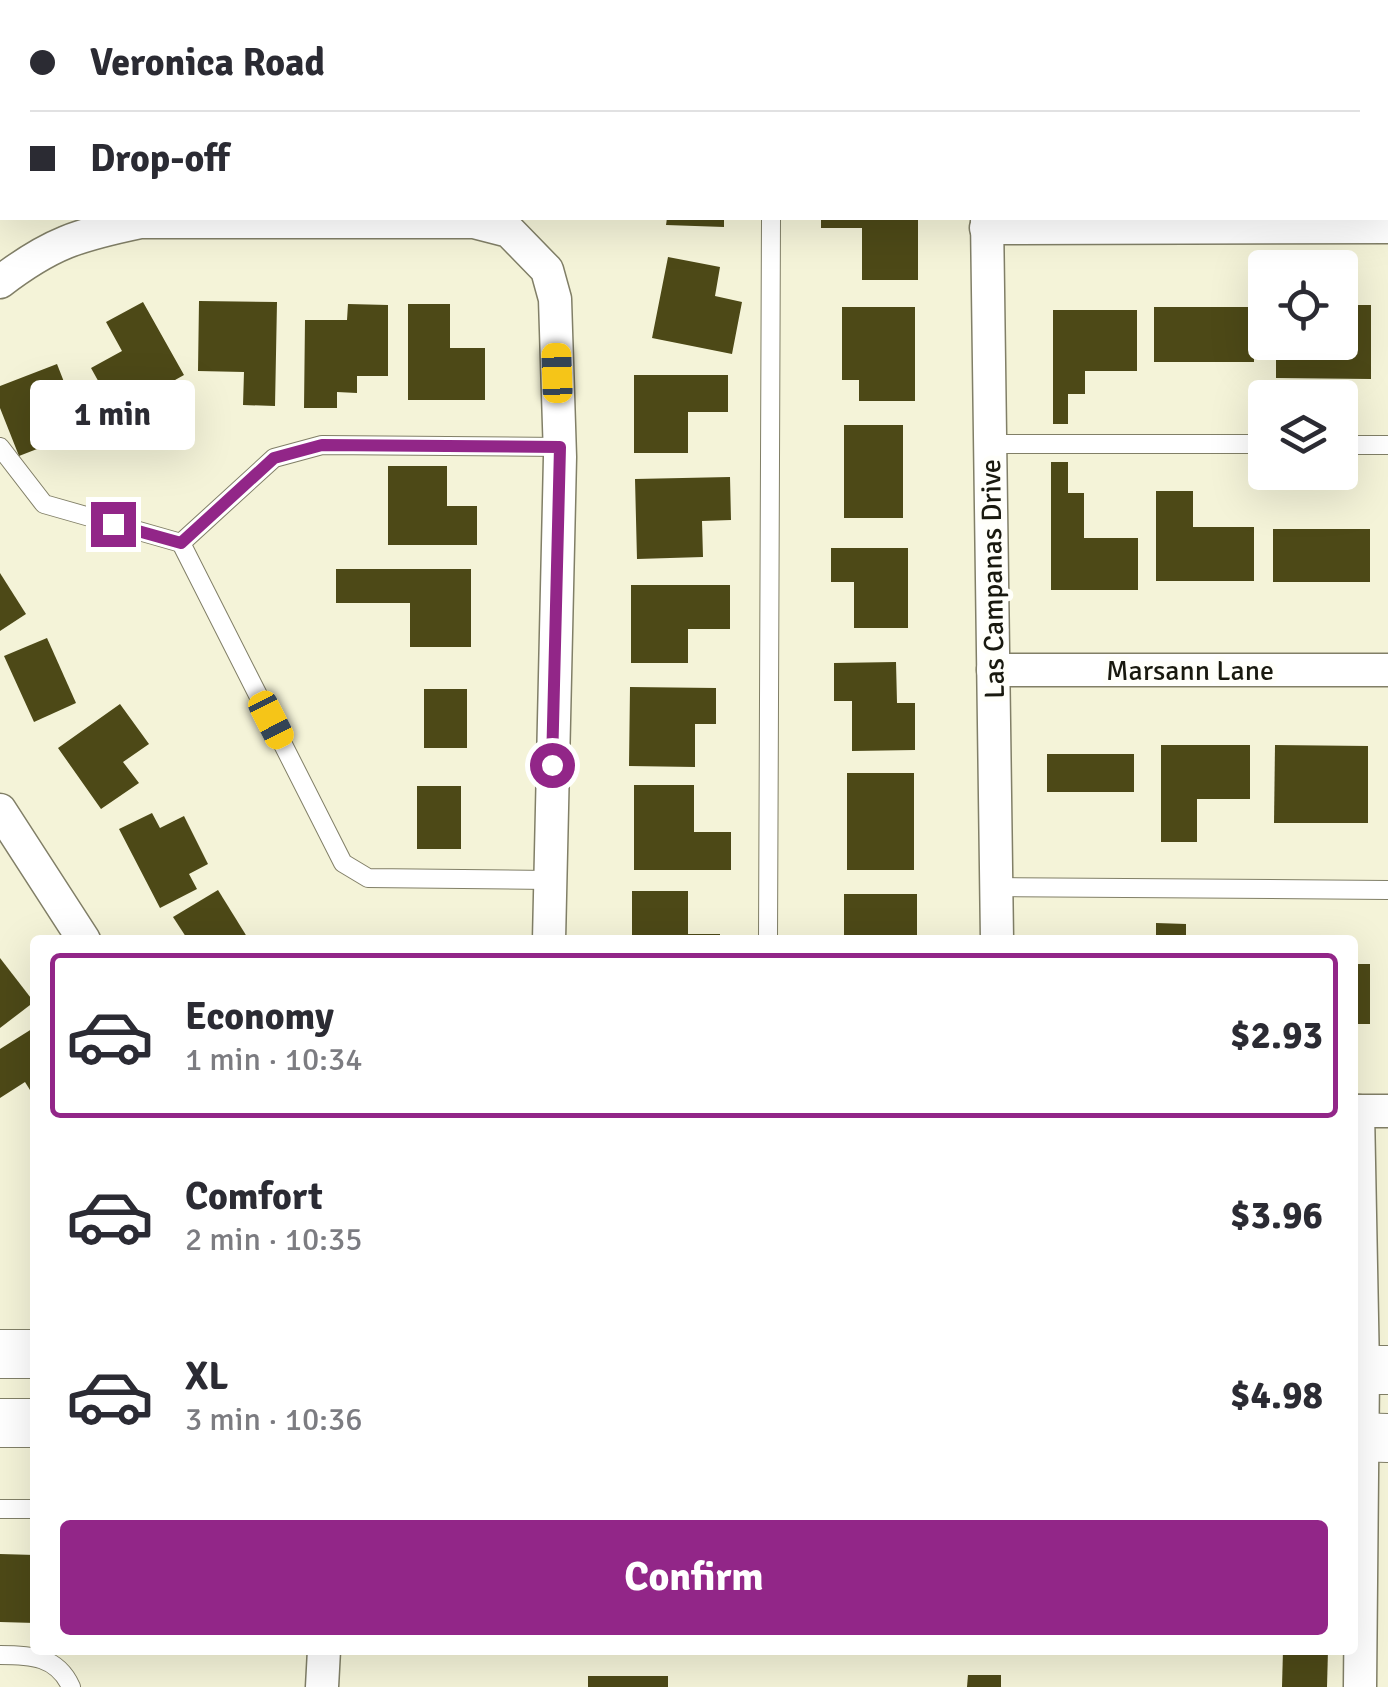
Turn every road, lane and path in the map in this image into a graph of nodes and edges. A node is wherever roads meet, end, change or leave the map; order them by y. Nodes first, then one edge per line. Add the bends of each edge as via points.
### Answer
1 (771, 220) edge
2 (986, 223) edge
3 (1388, 227) edge
4 (0, 282) edge
5 (990, 444) junction
6 (1248, 444) edge
7 (1358, 445) edge
8 (1388, 445) edge
9 (0, 447) edge
10 (560, 447) junction
11 (181, 543) junction
12 (993, 670) junction
13 (1388, 670) edge
14 (0, 810) edge
15 (548, 880) junction
16 (996, 888) junction
17 (1388, 890) edge
18 (81, 935) edge
19 (549, 935) edge
20 (768, 935) edge
21 (997, 935) edge
22 (1366, 1111) edge
23 (0, 1354) edge
24 (30, 1354) edge
25 (1368, 1370) edge
26 (0, 1423) edge
27 (30, 1423) edge
28 (1367, 1437) edge
29 (0, 1509) edge
30 (30, 1509) edge
31 (1358, 1602) edge
32 (324, 1655) edge
33 (1357, 1655) edge
34 (0, 1656) edge
35 (71, 1687) edge
36 (322, 1687) edge
37 (1360, 1687) edge

1 - 20 lane
2 - 3 street
2 - 5 street, Las Campanas Drive
4 - 10 street via 44,249 140,222 474,222 509,231 546,270 554,300
5 - 6 lane
5 - 12 street, Las Campanas Drive
7 - 8 lane
9 - 11 lane via 44,504
10 - 11 lane via 322,445 274,458
10 - 15 street
11 - 15 lane via 343,863 368,878
12 - 13 street, Marsann Lane
12 - 16 street, Las Campanas Drive
14 - 18 street
15 - 19 street
16 - 17 lane
16 - 21 street, Las Campanas Drive
22 - 25 street
23 - 24 main road
25 - 28 street
26 - 27 main road
28 - 31 street
29 - 30 lane
32 - 36 street
33 - 37 street
34 - 35 lane via 55,1663

